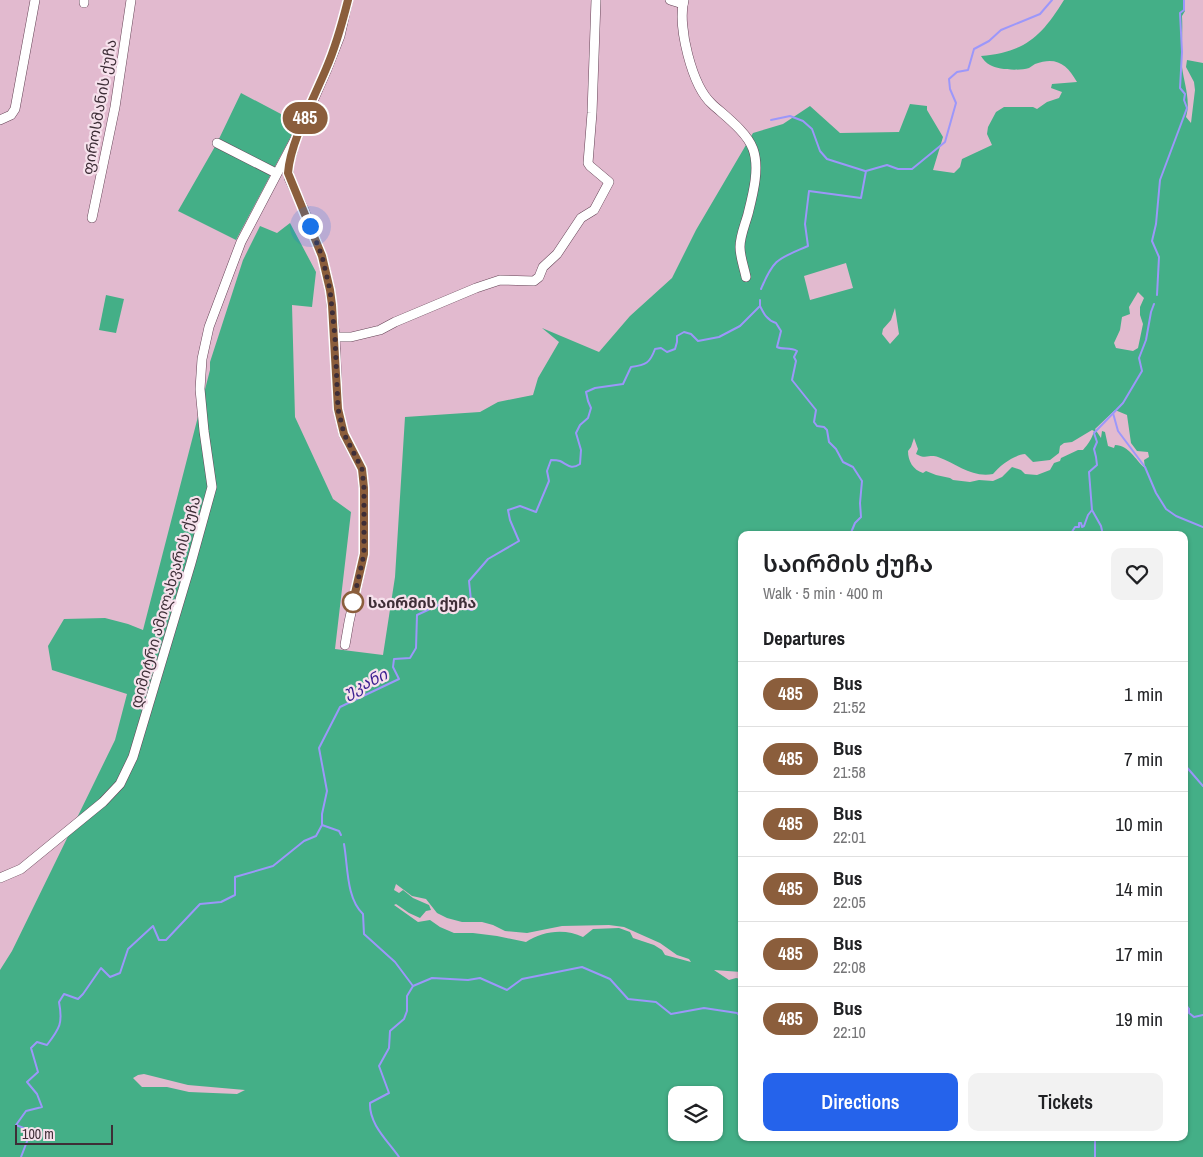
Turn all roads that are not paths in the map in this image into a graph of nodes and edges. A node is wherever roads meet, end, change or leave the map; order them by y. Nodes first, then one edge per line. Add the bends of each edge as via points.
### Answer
1 (35, 0) edge
2 (131, 0) edge
3 (348, 0) edge
4 (596, 0) edge
5 (670, 0) edge
6 (683, 2) edge
7 (0, 120) edge
8 (302, 126) junction
9 (217, 143) dead end
10 (276, 173) junction
11 (92, 218) dead end
12 (746, 277) dead end
13 (335, 337) junction
14 (346, 645) dead end
15 (0, 878) edge

1 - 7 street via 15,109
2 - 11 street, ფიროსმანის ქუჩა via 115,107
3 - 8 street, დიმიტრი ამილახვარის ქუჩა via 340,36
4 - 13 street via 588,163 609,182 594,210 581,218 534,282 500,280 380,330
5 - 6 street
6 - 12 street via 682,21 693,76 711,103 734,124 754,150 754,183 740,247
8 - 10 street, დიმიტრი ამილახვარის ქუჩა
8 - 13 street via 288,173 322,256 330,290
9 - 10 street
10 - 15 street, დიმიტრი ამილახვარის ქუჩა via 241,242 209,327 200,389 212,487 132,757 120,784 103,802 21,869
13 - 14 street via 338,409 344,434 362,469 364,488 364,554

